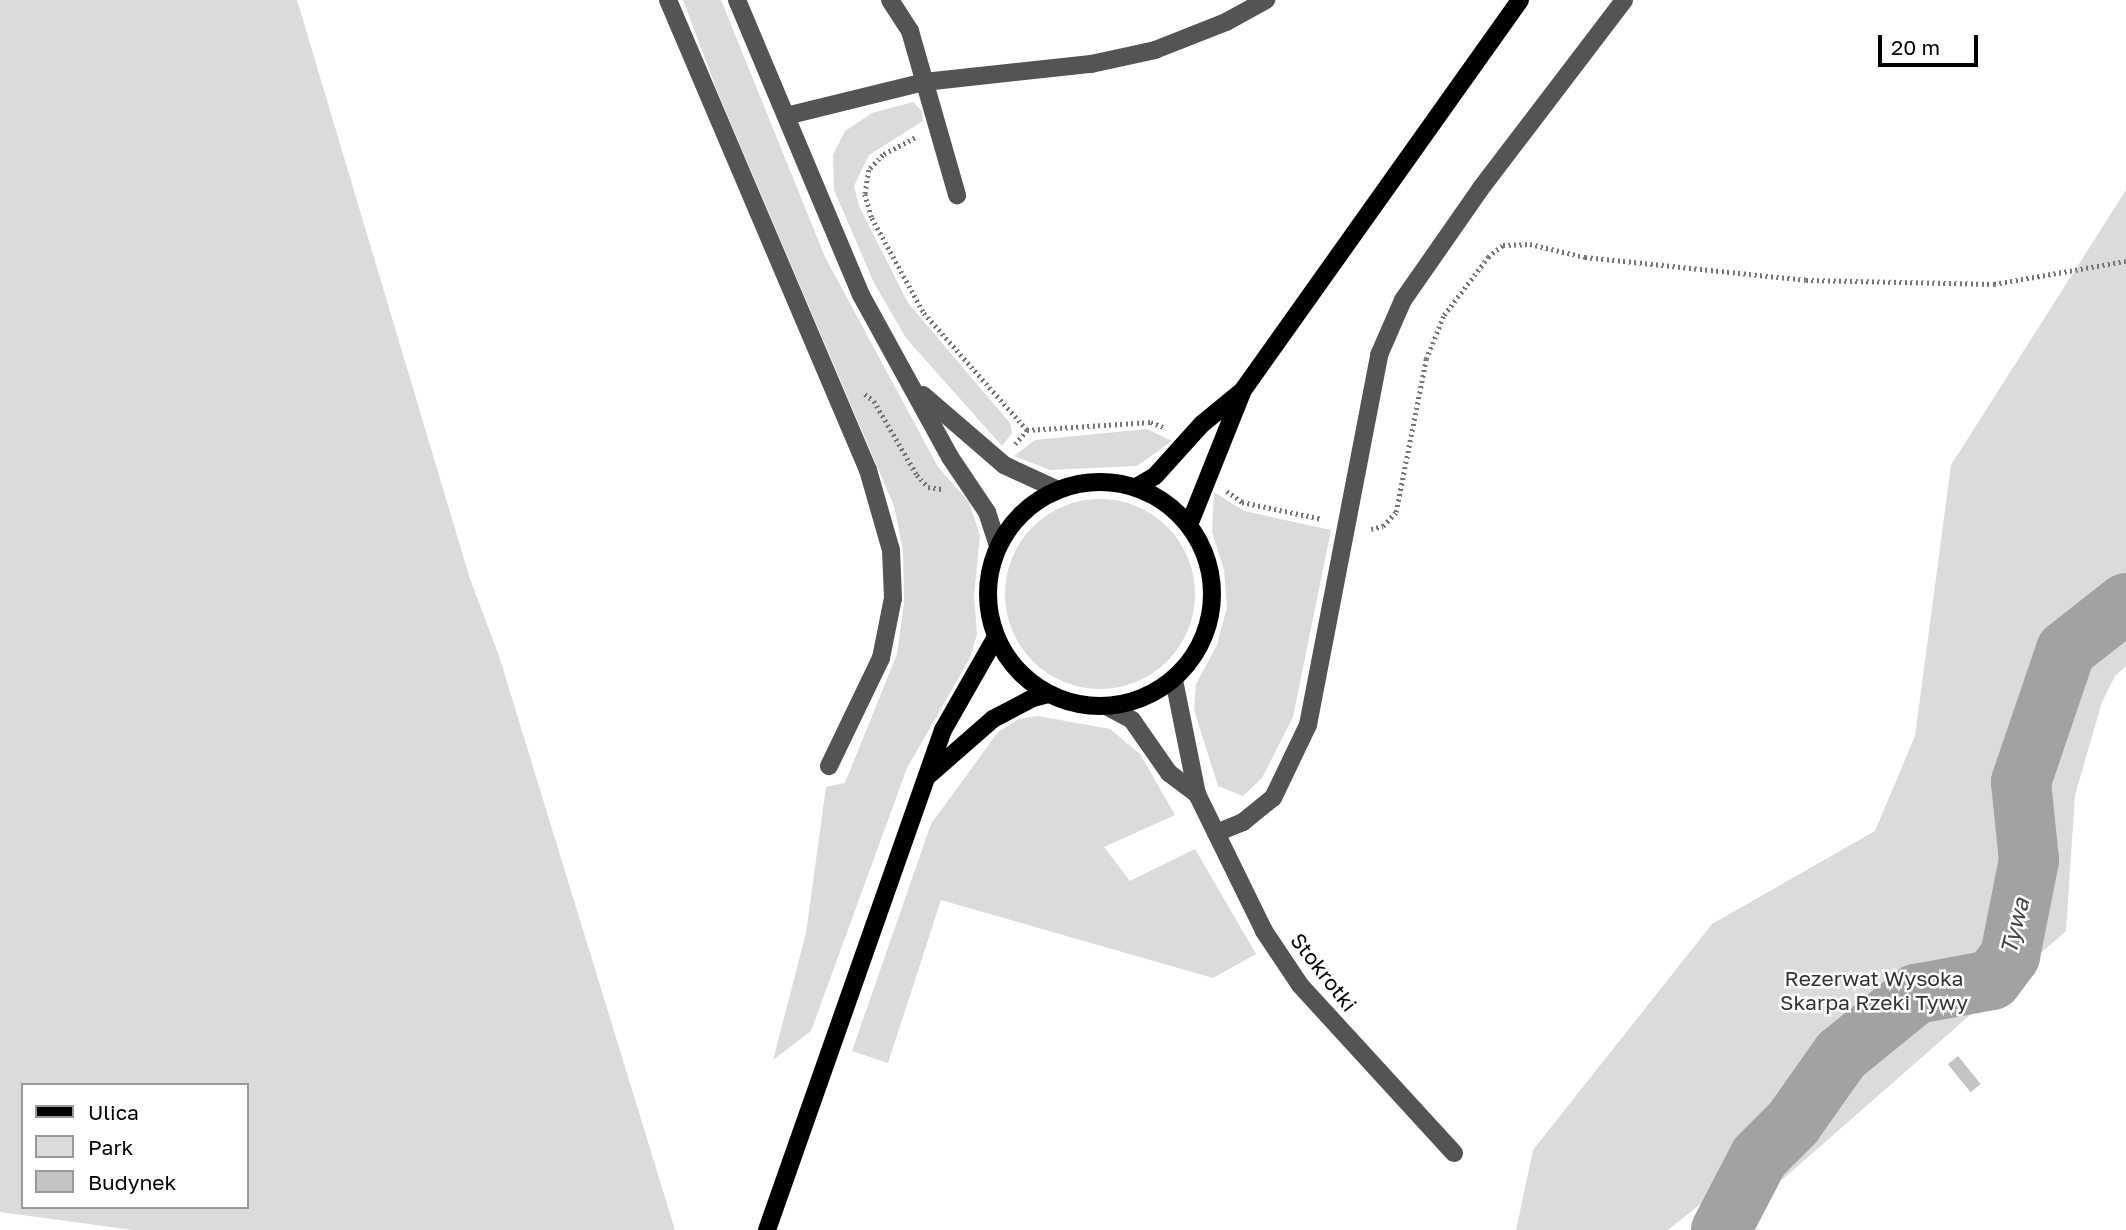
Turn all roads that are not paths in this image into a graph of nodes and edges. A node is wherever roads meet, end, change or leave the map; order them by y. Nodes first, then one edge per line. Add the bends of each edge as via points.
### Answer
1 (668, 0) edge
2 (737, 0) edge
3 (890, 0) edge
4 (1266, 0) edge
5 (1520, 0) edge
6 (1624, 0) edge
7 (924, 82) junction
8 (786, 116) junction
9 (957, 195) dead end
10 (917, 390) junction
11 (1243, 390) junction
12 (1136, 487) junction
13 (1056, 489) junction
14 (1189, 525) junction
15 (998, 546) junction
16 (996, 637) junction
17 (1174, 680) junction
18 (1049, 694) junction
19 (1107, 706) junction
20 (829, 766) dead end
21 (929, 775) junction
22 (1197, 794) junction
23 (1216, 833) junction
24 (1454, 1153) dead end
25 (767, 1230) edge

1 - 20 street via 869,470 891,550 893,598 881,659
2 - 8 street
3 - 7 street via 910,31
4 - 7 street via 1226,22 1155,50 1091,64
5 - 11 main road
6 - 23 street via 1434,252 1403,300 1379,355 1308,725 1272,798 1243,822
7 - 8 street
7 - 9 street
8 - 10 street via 861,295
10 - 13 street via 1004,465
10 - 15 street via 950,457 987,512
11 - 12 main road via 1202,424 1155,476
11 - 14 main road
12 - 13 main road via 1096,481
12 - 14 main road via 1165,502
13 - 15 main road via 1016,519
14 - 17 main road via 1207,558 1213,595 1198,650
15 - 16 main road via 988,592
16 - 18 main road via 1017,670
16 - 21 main road via 943,730
17 - 19 main road via 1154,694
17 - 22 street, Stokrotki
18 - 19 main road via 1077,704
18 - 21 main road via 993,719
19 - 22 street, Stokrotki via 1132,720 1169,773
21 - 25 main road via 899,848
22 - 23 street, Stokrotki
23 - 24 street, Stokrotki via 1264,931 1300,985

